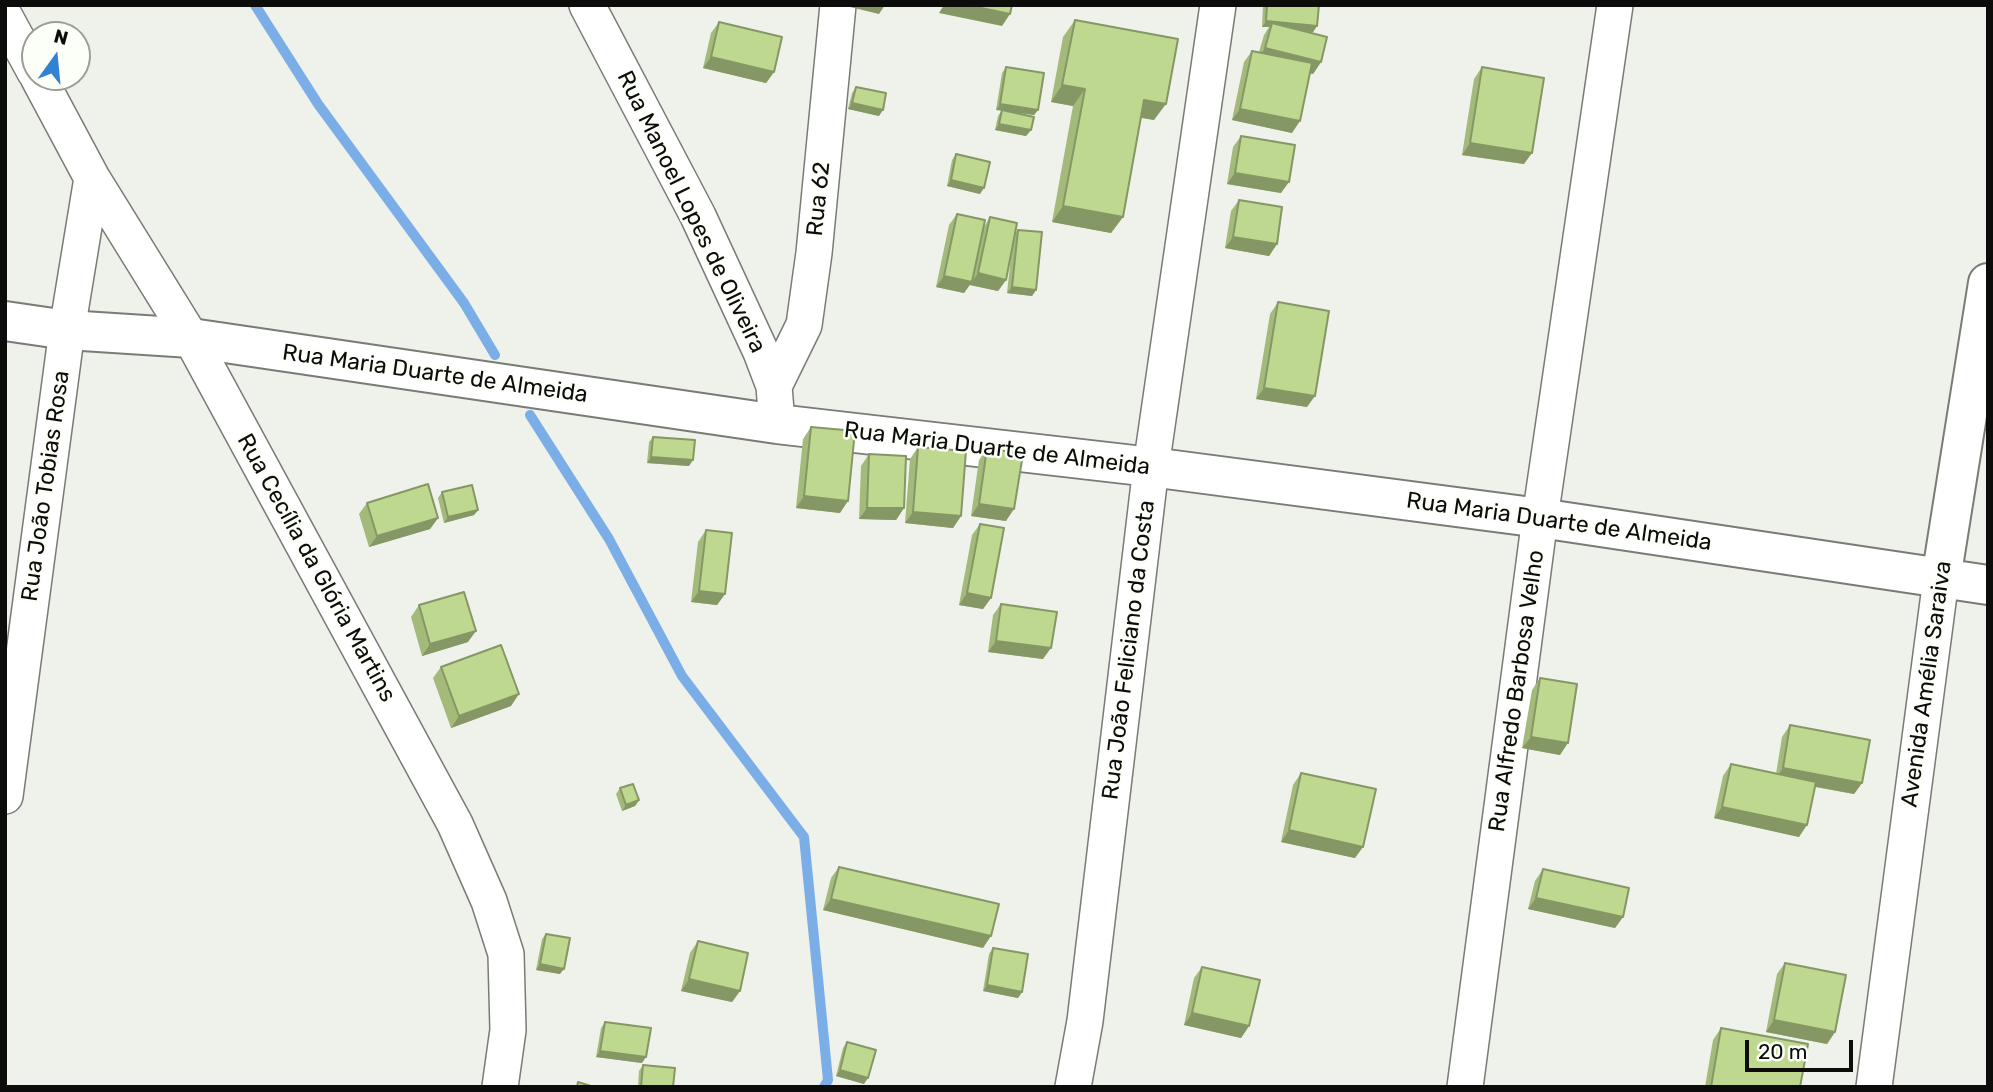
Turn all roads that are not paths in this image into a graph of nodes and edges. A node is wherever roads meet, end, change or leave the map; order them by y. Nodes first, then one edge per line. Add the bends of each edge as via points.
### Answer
1 (587, 5) edge
2 (838, 5) edge
3 (1218, 5) edge
4 (1615, 5) edge
5 (5, 17) edge
6 (21, 46) edge
7 (45, 91) edge
8 (92, 178) junction
9 (1988, 283) edge
10 (5, 321) edge
11 (67, 330) junction
12 (191, 338) junction
13 (774, 386) junction
14 (777, 424) junction
15 (1151, 467) junction
16 (1540, 518) junction
17 (1941, 579) junction
18 (1988, 585) edge
19 (5, 796) edge
20 (500, 1087) edge
21 (1073, 1087) edge
22 (1465, 1087) edge
23 (1874, 1087) edge

1 - 13 street, Rua Manoel Lopes de Oliveira via 698,216
2 - 13 street, Rua 62 via 804,325
3 - 15 street, Rua João Feliciano da Costa
4 - 16 street, Rua Alfredo Barbosa Velho
5 - 6 street
7 - 8 street, Rua Cecília da Glória Martins
8 - 11 street, Rua João Tobias Rosa
8 - 12 street, Rua Cecília da Glória Martins
9 - 17 street, Avenida Amélia Saraiva
10 - 11 street, Rua Maria Duarte de Almeida
11 - 12 street, Rua Maria Duarte de Almeida
11 - 19 street, Rua João Tobias Rosa
12 - 14 street, Rua Maria Duarte de Almeida
12 - 20 street, Rua Cecília da Glória Martins via 455,824 489,901 506,954 508,1030
13 - 14 street, Rua Manoel Lopes de Oliveira
14 - 15 street, Rua Maria Duarte de Almeida
15 - 16 street, Rua Maria Duarte de Almeida
15 - 21 street, Rua João Feliciano da Costa
16 - 17 street, Rua Maria Duarte de Almeida
16 - 22 street, Rua Alfredo Barbosa Velho
17 - 18 street, Rua Maria Duarte de Almeida
17 - 23 street, Avenida Amélia Saraiva

